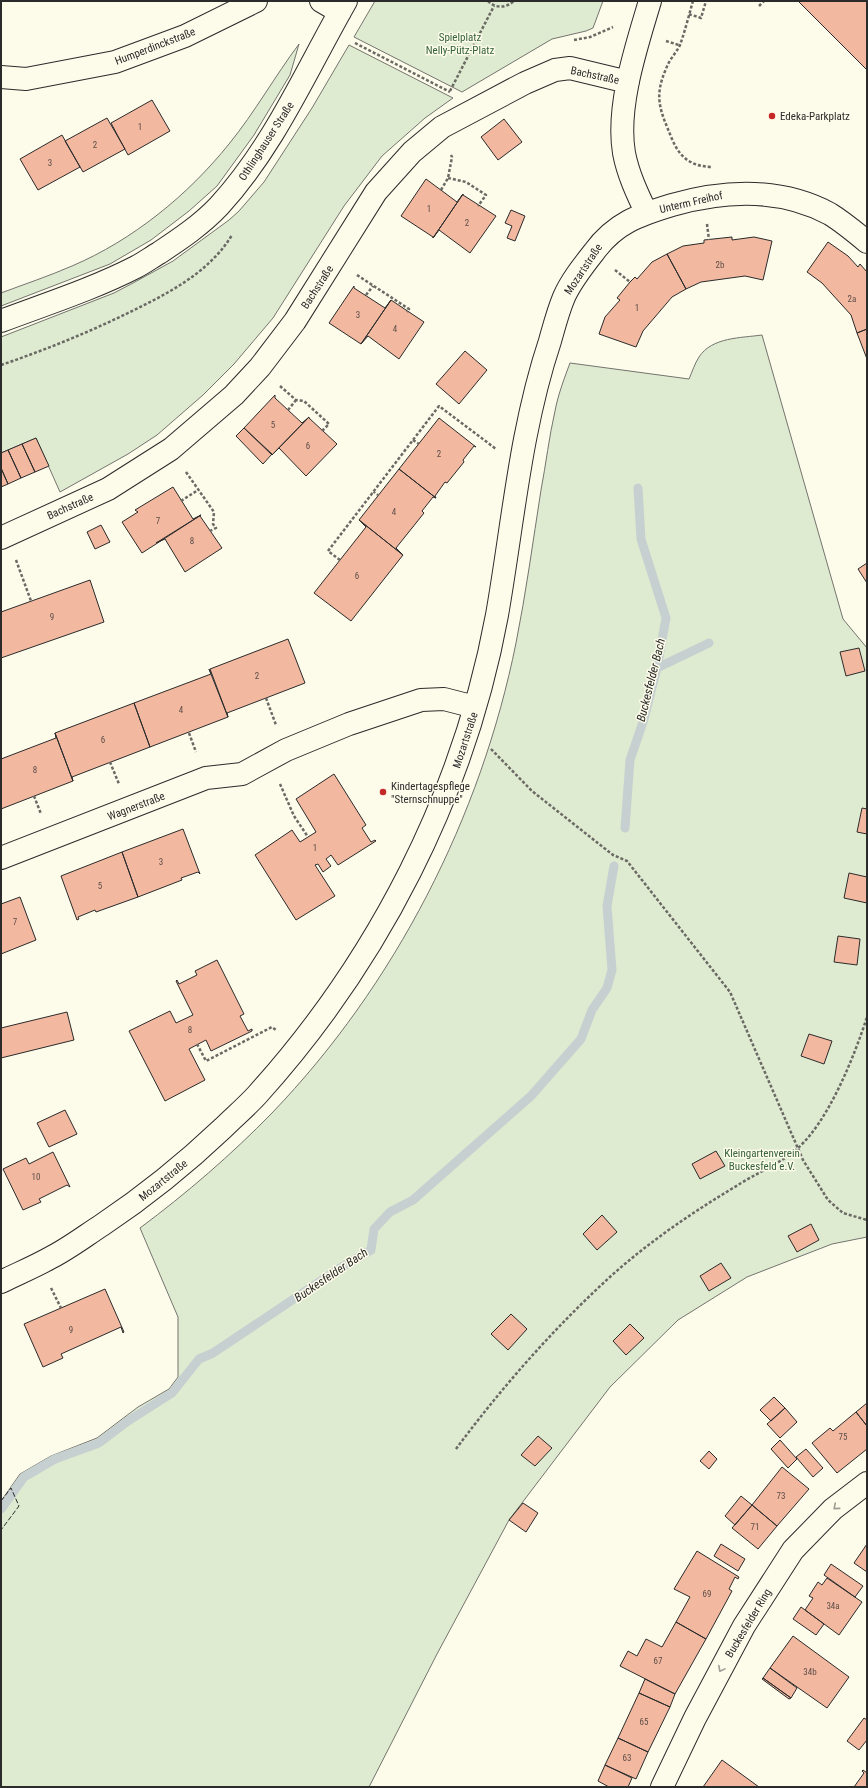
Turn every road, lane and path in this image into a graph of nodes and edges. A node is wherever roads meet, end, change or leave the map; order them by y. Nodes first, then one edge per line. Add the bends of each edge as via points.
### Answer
1 (256, 1) edge
2 (321, 1) edge
3 (488, 1) edge
4 (514, 1) edge
5 (650, 1) edge
6 (693, 1) edge
7 (706, 1) edge
8 (764, 1) edge
9 (343, 6) edge
10 (494, 6) junction
11 (759, 6) dead end
12 (689, 14) junction
13 (616, 25) dead end
14 (590, 37) dead end
15 (352, 42) dead end
16 (1, 77) edge
17 (26, 79) junction
18 (628, 82) junction
19 (1, 92) edge
20 (670, 135) dead end
21 (441, 190) dead end
22 (478, 206) dead end
23 (646, 212) junction
24 (867, 242) edge
25 (366, 295) dead end
26 (407, 312) dead end
27 (1, 321) edge
28 (288, 410) dead end
29 (322, 431) dead end
30 (413, 440) junction
31 (419, 444) dead end
32 (519, 468) junction
33 (373, 491) junction
34 (378, 495) dead end
35 (181, 501) dead end
36 (210, 531) dead end
37 (4, 536) edge
38 (340, 560) dead end
39 (31, 601) dead end
40 (266, 698) dead end
41 (475, 707) junction
42 (277, 727) dead end
43 (189, 733) dead end
44 (465, 740) junction
45 (198, 758) dead end
46 (271, 759) junction
47 (110, 762) dead end
48 (120, 787) dead end
49 (34, 796) dead end
50 (42, 816) dead end
51 (308, 837) dead end
52 (1, 858) edge
53 (867, 1017) edge
54 (197, 1044) dead end
55 (298, 1045) junction
56 (798, 1148) junction
57 (867, 1220) edge
58 (1, 1282) edge
59 (50, 1286) dead end
60 (61, 1308) dead end
61 (456, 1449) dead end
62 (867, 1483) edge
63 (662, 1787) edge

1 - 17 street, Humperdinckstraße via 185,36 116,62
2 - 9 street
3 - 10 path
4 - 10 path via 508,6
5 - 18 street
6 - 12 path
7 - 12 path via 701,18
8 - 11 path
9 - 27 street, Othlinghauser Straße via 293,100 261,152 249,171 218,207 183,237 136,267
10 - 15 path via 450,92
12 - 20 path via 680,45 666,69 658,94 661,114
13 - 14 path
16 - 17 street, Humperdinckstraße
17 - 19 street
18 - 23 street via 624,111 624,151 636,191
18 - 37 street, Bachstraße via 570,68 555,70 442,127 412,152 376,192 295,321 260,367 234,395 171,450 108,489
21 - 22 path via 448,178 466,182 486,195
23 - 24 street, Unterm Freihof via 703,197 759,193 791,199 830,214
23 - 32 street, Mozartstraße via 622,224 603,240 565,296 540,374
25 - 26 path via 373,286 408,309
28 - 29 path via 296,400 304,401 329,424
30 - 31 path
30 - 32 path via 439,406
30 - 33 path
32 - 41 street, Mozartstraße via 496,618
33 - 34 path
33 - 38 path via 328,551
35 - 36 path via 198,490 214,512 213,524 216,528
37 - 39 path
40 - 42 path
41 - 44 street, Mozartstraße
41 - 46 street, Wagnerstraße via 444,699 421,700 349,724 286,750
43 - 45 path
44 - 55 street, Mozartstraße via 450,785 424,844 386,917 338,992
44 - 56 path via 489,747 532,791 613,855 627,861 730,992
46 - 51 path via 294,816
46 - 52 street, Wagnerstraße via 242,774 206,778
47 - 48 path
49 - 50 path
53 - 56 path via 848,1069 826,1112
54 - 55 path via 206,1061 272,1027
55 - 58 street, Mozartstraße via 254,1098 162,1182 54,1256
56 - 57 path via 828,1200 843,1213
56 - 61 path via 667,1230 611,1276 532,1356
59 - 60 path
62 -> 63 street, Buckesfelder Ring via 833,1509 793,1550 744,1626

